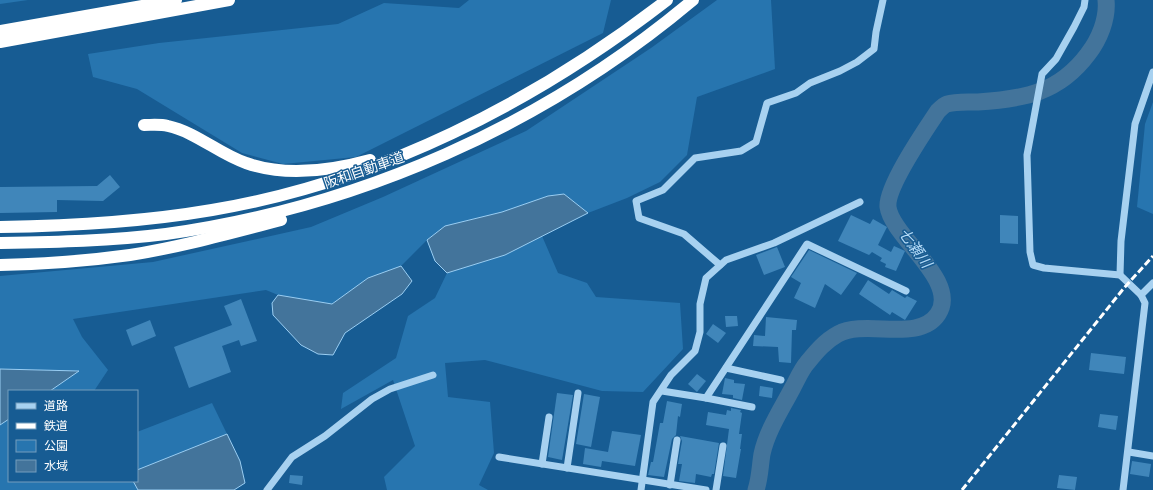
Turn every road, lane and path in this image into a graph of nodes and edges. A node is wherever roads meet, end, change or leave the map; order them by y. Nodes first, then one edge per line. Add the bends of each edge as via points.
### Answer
1 (229, 0) edge
2 (667, 0) edge
3 (693, 0) edge
4 (883, 0) edge
5 (1085, 0) edge
6 (179, 5) edge
7 (0, 31) edge
8 (0, 42) edge
9 (579, 64) junction
10 (1153, 72) edge
11 (144, 125) dead end
12 (370, 185) junction
13 (860, 202) dead end
14 (0, 227) edge
15 (0, 243) edge
16 (720, 265) junction
17 (0, 266) edge
18 (1120, 275) junction
19 (1153, 283) edge
20 (906, 291) dead end
21 (1141, 296) junction
22 (726, 368) junction
23 (433, 375) dead end
24 (781, 380) dead end
25 (662, 391) junction
26 (578, 393) dead end
27 (706, 398) junction
28 (752, 407) dead end
29 (549, 417) dead end
30 (677, 440) dead end
31 (723, 446) dead end
32 (1129, 452) junction
33 (1153, 456) edge
34 (499, 458) dead end
35 (542, 464) junction
36 (567, 468) junction
37 (642, 480) junction
38 (670, 485) junction
39 (267, 490) edge
40 (641, 490) edge
41 (702, 490) edge
42 (716, 490) edge
43 (1123, 490) edge

1 - 6 highway
2 - 9 highway, 阪和自動車道
3 - 12 highway, 阪和自動車道 via 637,44 533,111 472,143
4 - 16 street via 874,49 840,71 810,83 796,93 767,103 756,142 741,151 695,158 663,190 636,201 639,218 684,234
5 - 18 street via 1084,7 1056,59 1042,74 1027,155 1030,252 1033,265 1044,268
6 - 7 highway
6 - 8 highway
9 - 11 highway via 468,120 403,148 343,166 289,171 264,168 245,163 168,126
9 - 14 highway, 阪和自動車道 via 471,124 363,170 314,186 214,210 164,218 109,224
10 - 18 street via 1135,124 1121,241
12 - 15 highway, 阪和自動車道 via 267,215 165,234
12 - 17 highway via 304,213 181,245 86,260
13 - 16 street via 774,243 726,260
16 - 25 street via 706,278 700,304 700,332 695,351 671,375
18 - 21 street
19 - 21 street
20 - 22 street via 806,244
21 - 32 street via 1145,303
22 - 24 street
22 - 27 street
23 - 39 street via 390,389 372,399 325,436 292,457
25 - 27 street
25 - 37 street via 653,402
26 - 36 street
27 - 28 street
29 - 35 street
30 - 38 street
31 - 42 street
32 - 33 street
32 - 43 street
34 - 35 street
35 - 36 street
36 - 37 street
37 - 38 street
37 - 40 street
38 - 41 street

